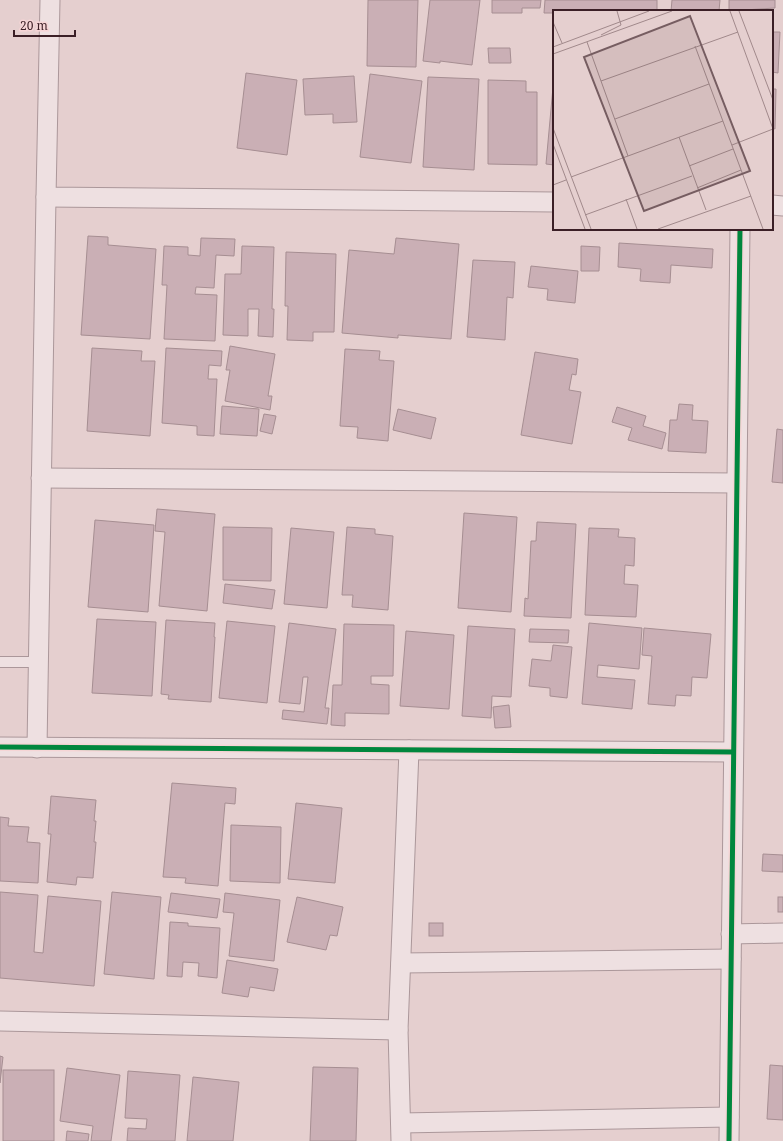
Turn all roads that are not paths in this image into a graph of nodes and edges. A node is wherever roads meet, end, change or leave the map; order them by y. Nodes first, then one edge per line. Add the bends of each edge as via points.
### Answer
1 (50, 0) edge
2 (46, 197) junction
3 (553, 202) edge
4 (773, 205) edge
5 (783, 206) edge
6 (740, 230) edge
7 (41, 478) junction
8 (736, 483) junction
9 (0, 662) edge
10 (38, 662) junction
11 (0, 747) edge
12 (37, 748) junction
13 (409, 750) junction
14 (733, 752) junction
15 (783, 933) edge
16 (731, 934) junction
17 (731, 959) junction
18 (401, 963) junction
19 (0, 1021) edge
20 (398, 1030) junction
21 (729, 1117) junction
22 (401, 1132) edge
23 (729, 1141) edge

1 - 2 street
2 - 3 street
2 - 7 street
4 - 5 street
6 - 8 street
7 - 8 street
7 - 10 street
8 - 14 street
9 - 10 lane
10 - 12 street
11 - 12 street
12 - 13 street
13 - 14 street
13 - 18 street
14 - 16 street
15 - 16 street
16 - 17 street
17 - 18 street
17 - 21 street
18 - 20 street
19 - 20 street
20 - 22 street
21 - 22 street
21 - 23 street

